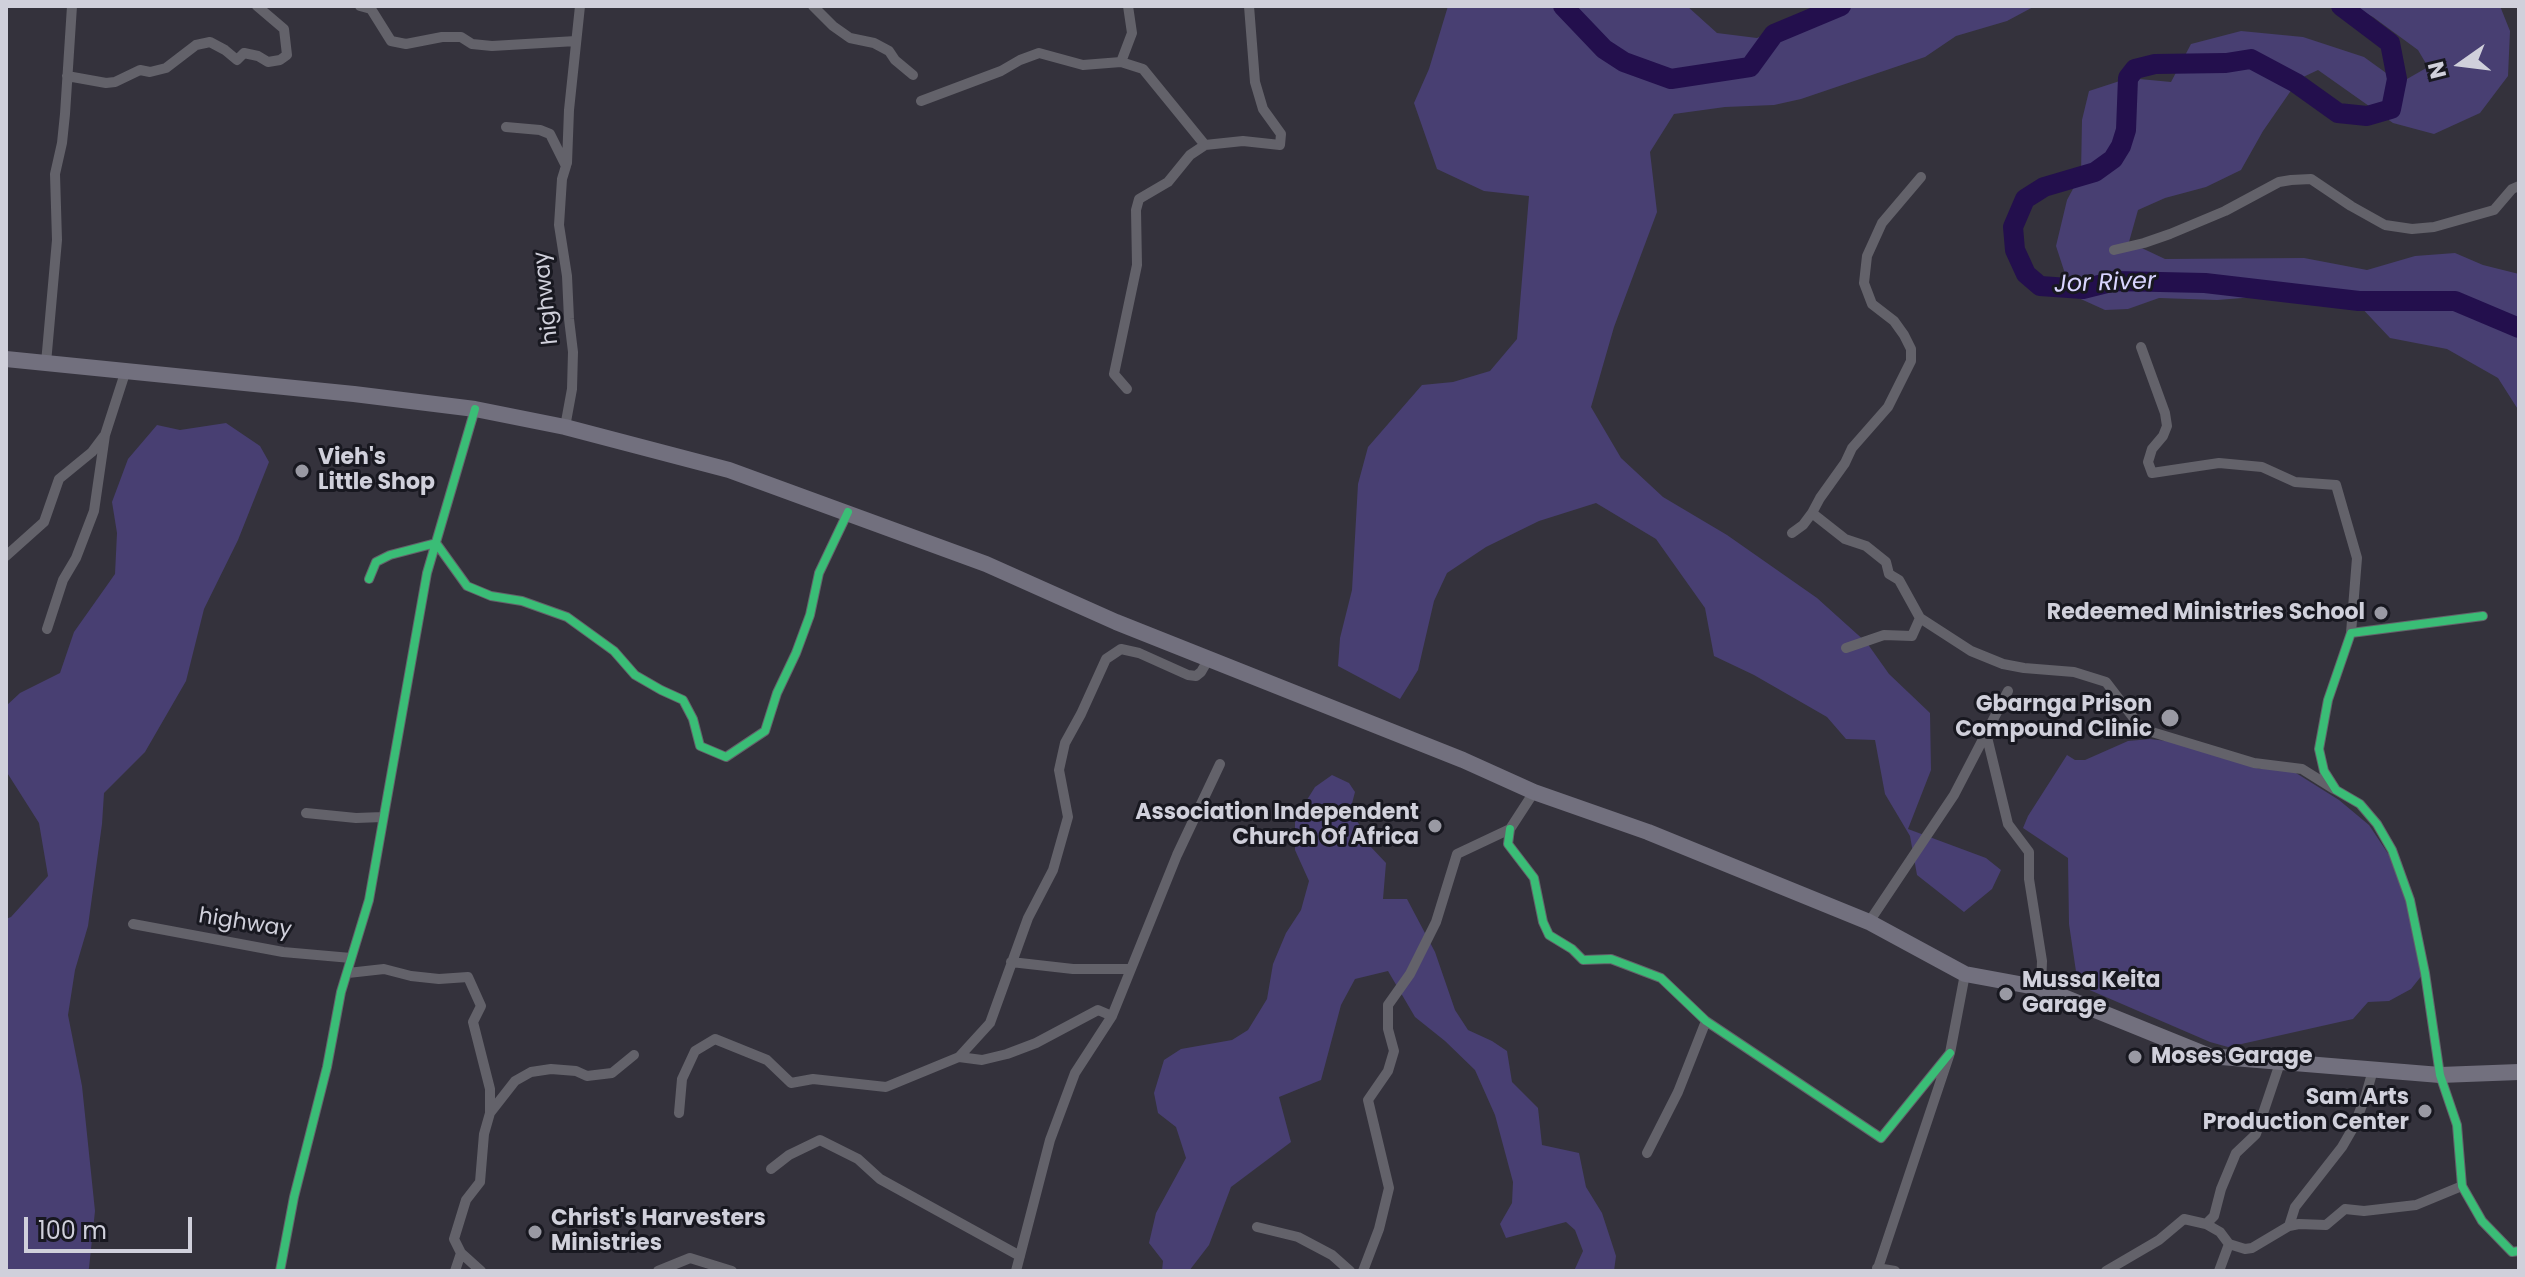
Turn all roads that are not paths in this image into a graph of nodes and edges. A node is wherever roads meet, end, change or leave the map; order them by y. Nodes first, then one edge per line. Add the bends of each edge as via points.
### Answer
1 (72, 6) edge
2 (257, 6) edge
3 (360, 6) edge
4 (580, 6) edge
5 (813, 6) edge
6 (1128, 6) edge
7 (1249, 6) edge
8 (576, 41) junction
9 (1121, 62) junction
10 (913, 75) dead end
11 (67, 76) junction
12 (921, 101) dead end
13 (506, 127) dead end
14 (1205, 145) junction
15 (566, 166) junction
16 (1921, 177) dead end
17 (2519, 186) edge
18 (2114, 250) dead end
19 (2141, 347) dead end
20 (6, 359) edge
21 (46, 363) junction
22 (126, 370) junction
23 (1127, 389) dead end
24 (475, 409) junction
25 (565, 427) junction
26 (105, 435) junction
27 (848, 512) junction
28 (1812, 513) junction
29 (1792, 533) dead end
30 (436, 543) junction
31 (6, 556) edge
32 (369, 579) dead end
33 (2483, 616) dead end
34 (1920, 618) junction
35 (47, 629) dead end
36 (2351, 633) junction
37 (1846, 648) dead end
38 (1208, 660) junction
39 (2008, 691) dead end
40 (1986, 733) junction
41 (1220, 764) dead end
42 (2336, 790) junction
43 (1534, 792) junction
44 (306, 813) dead end
45 (383, 817) junction
46 (1510, 829) junction
47 (1869, 922) junction
48 (133, 924) dead end
49 (351, 958) junction
50 (1011, 962) junction
51 (1130, 969) junction
52 (348, 973) junction
53 (1965, 974) junction
54 (2041, 988) junction
55 (1112, 1016) junction
56 (1706, 1021) junction
57 (1950, 1053) junction
58 (634, 1055) dead end
59 (959, 1057) junction
60 (2280, 1063) junction
61 (2373, 1070) junction
62 (2519, 1072) edge
63 (2440, 1075) junction
64 (490, 1113) junction
65 (679, 1113) dead end
66 (1647, 1153) dead end
67 (771, 1169) dead end
68 (2462, 1186) junction
69 (2206, 1224) junction
70 (2289, 1226) junction
71 (1257, 1227) dead end
72 (2229, 1244) junction
73 (2519, 1251) edge
74 (461, 1253) junction
75 (1020, 1256) junction
76 (1877, 1269) edge
77 (280, 1271) edge
78 (455, 1271) edge
79 (481, 1271) edge
80 (658, 1271) edge
81 (732, 1271) edge
82 (1016, 1271) edge
83 (1350, 1271) edge
84 (1363, 1271) edge
85 (1895, 1271) edge
86 (2106, 1271) edge
87 (2219, 1271) edge

1 - 11 street
2 - 11 street via 284,29 287,55 280,60 268,62 244,53 237,60 210,42 196,45 166,68 140,70 115,82
3 - 8 street via 371,9 391,41 406,44 442,37 492,46
4 - 8 street, highway
5 - 10 street via 850,38 889,51
6 - 9 street via 1132,33
7 - 14 street via 1255,82 1263,109 1281,134 1280,145
8 - 15 street, highway
9 - 12 street via 1083,65 1039,53
9 - 14 street via 1143,69
11 - 21 street via 55,174 57,240
13 - 15 street via 550,134
14 - 23 street via 1168,182 1139,199 1137,265 1114,374
15 - 25 street, highway via 559,225 573,352
16 - 28 street via 1882,223 1867,256 1864,283 1872,304 1904,335 1911,361 1888,407 1852,448
17 - 18 street via 2494,210 2412,229 2385,225 2311,179 2291,180 2187,227
19 - 36 street via 2167,426 2152,449 2152,473 2219,463 2262,467 2295,482 2336,485 2357,558
20 - 21 main road
21 - 22 main road
22 - 24 main road
22 - 26 street
24 - 25 main road
24 - 30 street
25 - 27 main road via 729,470
26 - 31 street via 59,479 44,522
26 - 35 street via 89,529 63,580
27 - 30 street via 819,573 810,615 765,731 726,757 700,746 683,700 635,675 614,651 567,617 467,586
27 - 38 main road via 986,564
28 - 29 street
28 - 34 street via 1886,562
30 - 32 street via 376,562
30 - 45 street
33 - 36 street
34 - 37 street via 1912,636 1884,635
34 - 42 street via 1971,651 2003,664 2074,672 2106,682 2142,729 2254,763 2302,769
36 - 42 street via 2328,700 2319,749
38 - 43 main road
38 - 50 street via 1196,676 1121,649 1106,659 1065,743 1059,770 1068,817 1064,834
39 - 40 street
40 - 47 street via 1954,795
40 - 54 street via 2008,824 2029,852
41 - 51 street
42 - 63 street via 2360,804 2392,850 2410,900
43 - 46 street
43 - 47 main road
44 - 45 street
45 - 49 street via 369,900
46 - 56 street via 1508,844 1534,878 1549,935 1583,960 1611,959 1661,978
46 - 84 street via 1457,854 1436,922 1388,1005 1394,1051 1388,1071 1368,1100 1389,1188
47 - 53 main road
48 - 49 street, highway via 283,952
49 - 52 street
50 - 51 street
50 - 59 street via 990,1023
51 - 55 street
52 - 64 street via 384,969 439,979 468,977 481,1006 473,1022 490,1089
52 - 77 street
53 - 54 main road
53 - 57 street
54 - 60 main road via 2209,1056
55 - 59 street via 1098,1010 1007,1054 982,1060
55 - 75 street via 1075,1073 1050,1140
56 - 57 street via 1881,1138
56 - 66 street
57 - 76 street
58 - 64 street via 612,1073 531,1072 515,1081
59 - 65 street via 886,1087 813,1079 791,1083 767,1060 715,1039 695,1051 688,1065
60 - 61 main road
60 - 69 street via 2256,1134 2236,1153 2214,1216
61 - 63 main road
61 - 70 street via 2353,1128 2299,1200
62 - 63 main road
63 - 68 street via 2457,1125
64 - 74 street via 480,1182 466,1200 454,1239
67 - 75 street via 820,1140
68 - 70 street via 2416,1205 2345,1209 2326,1225
68 - 73 street via 2482,1221 2512,1252
69 - 72 street
69 - 86 street via 2184,1219
70 - 72 street via 2252,1248
71 - 83 street via 1298,1237
72 - 87 street
74 - 78 street
74 - 79 street
75 - 82 street
76 - 85 street
80 - 81 street via 690,1258

